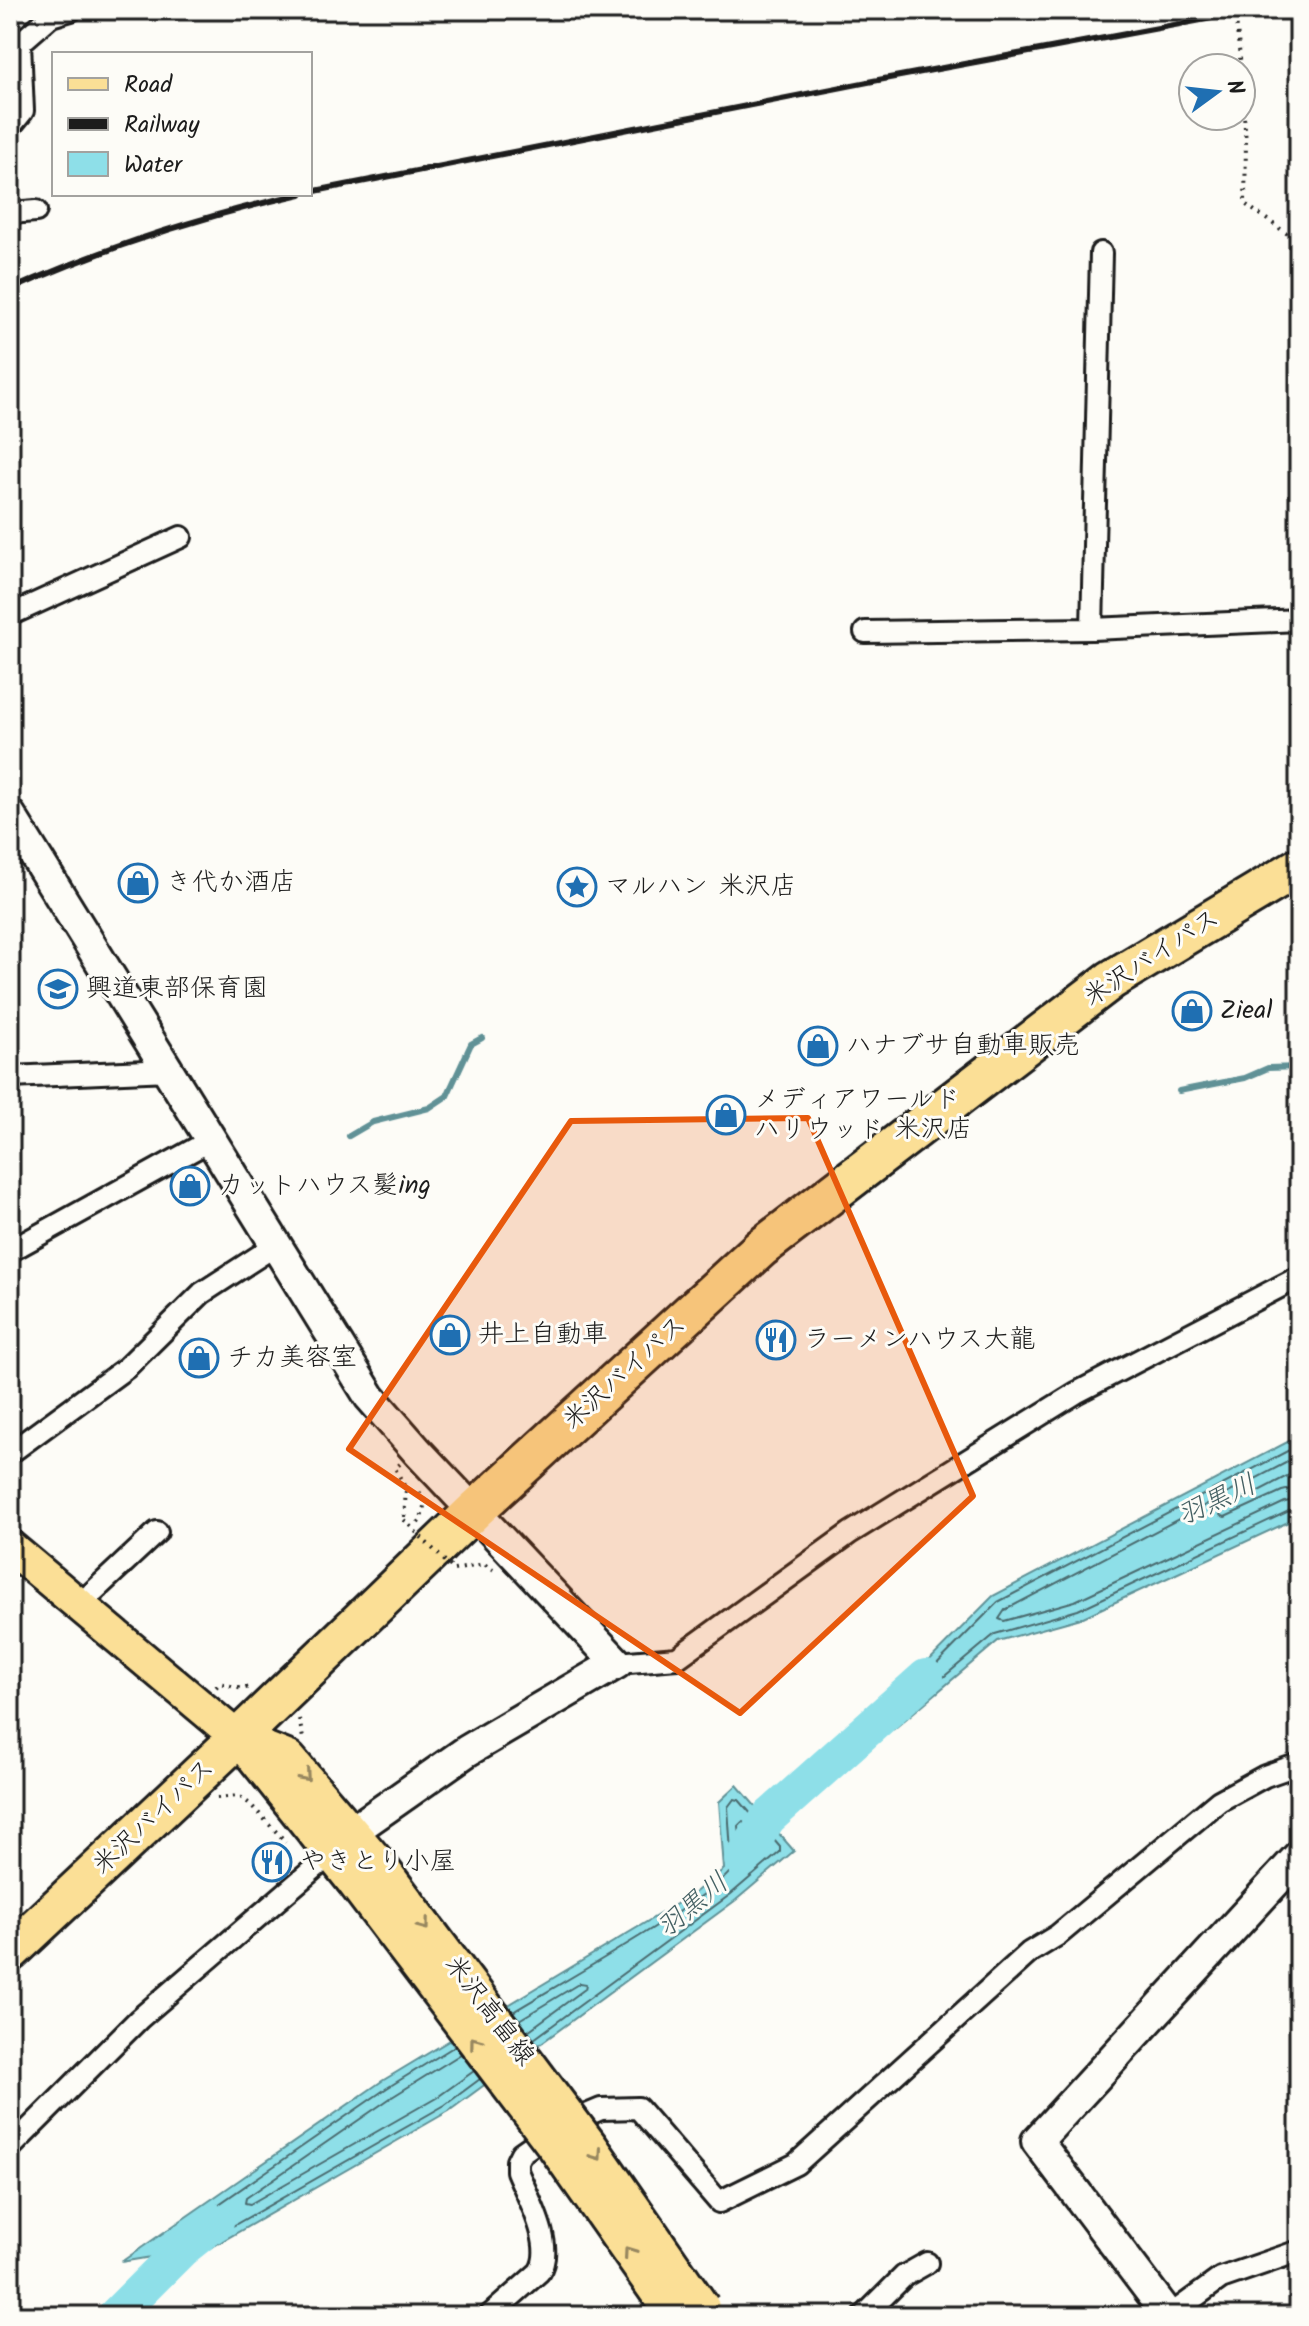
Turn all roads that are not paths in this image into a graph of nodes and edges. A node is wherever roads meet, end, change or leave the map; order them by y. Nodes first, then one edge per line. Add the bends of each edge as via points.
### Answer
1 (71, 10) edge
2 (10, 127) edge
3 (36, 211) dead end
4 (10, 213) edge
5 (1101, 253) dead end
6 (181, 537) dead end
7 (10, 615) edge
8 (1299, 620) edge
9 (1092, 629) junction
10 (865, 632) dead end
11 (10, 815) edge
12 (1299, 867) edge
13 (169, 1070) junction
14 (10, 1077) edge
15 (211, 1140) junction
16 (276, 1245) junction
17 (10, 1251) edge
18 (1299, 1277) edge
19 (10, 1453) edge
20 (475, 1510) junction
21 (157, 1532) dead end
22 (10, 1547) edge
23 (79, 1605) junction
24 (617, 1663) junction
25 (238, 1738) junction
26 (1299, 1764) edge
27 (353, 1831) junction
28 (1299, 1856) edge
29 (343, 1867) junction
30 (10, 1952) edge
31 (10, 2148) edge
32 (1299, 2251) edge
33 (927, 2263) dead end
34 (696, 2313) edge
35 (489, 2316) edge
36 (864, 2316) edge
37 (1169, 2316) edge

1 - 2 street via 51,16 20,43 23,111
3 - 4 street
5 - 9 street
6 - 7 street
8 - 9 street
9 - 10 street
11 - 13 street
12 - 20 highway, 米沢バイパス via 1111,980 761,1248
13 - 14 street
13 - 15 street
15 - 16 street
15 - 17 street
16 - 19 street via 202,1293 126,1368
16 - 20 street via 370,1397
18 - 24 street via 1076,1393 850,1533 677,1658
20 - 24 street
20 - 25 highway, 米沢バイパス
21 - 23 street
22 - 23 main road, 米沢高畠線
23 - 25 main road, 米沢高畠線
24 - 27 street via 467,1751
25 -> 27 main road, 米沢高畠線 via 289,1758
25 - 29 main road, 米沢高畠線
25 - 30 highway, 米沢バイパス
26 - 35 street via 1219,1801 1058,1935 1030,1952 796,2164 719,2202 638,2108 601,2109 558,2127 517,2161 543,2238 545,2263
27 - 29 main road, 米沢高畠線
28 - 37 street via 1037,2141
29 - 31 street via 139,2019
29 - 34 main road, 米沢高畠線, bridge via 555,2148
32 - 37 street via 1221,2278
33 - 36 street via 904,2276

